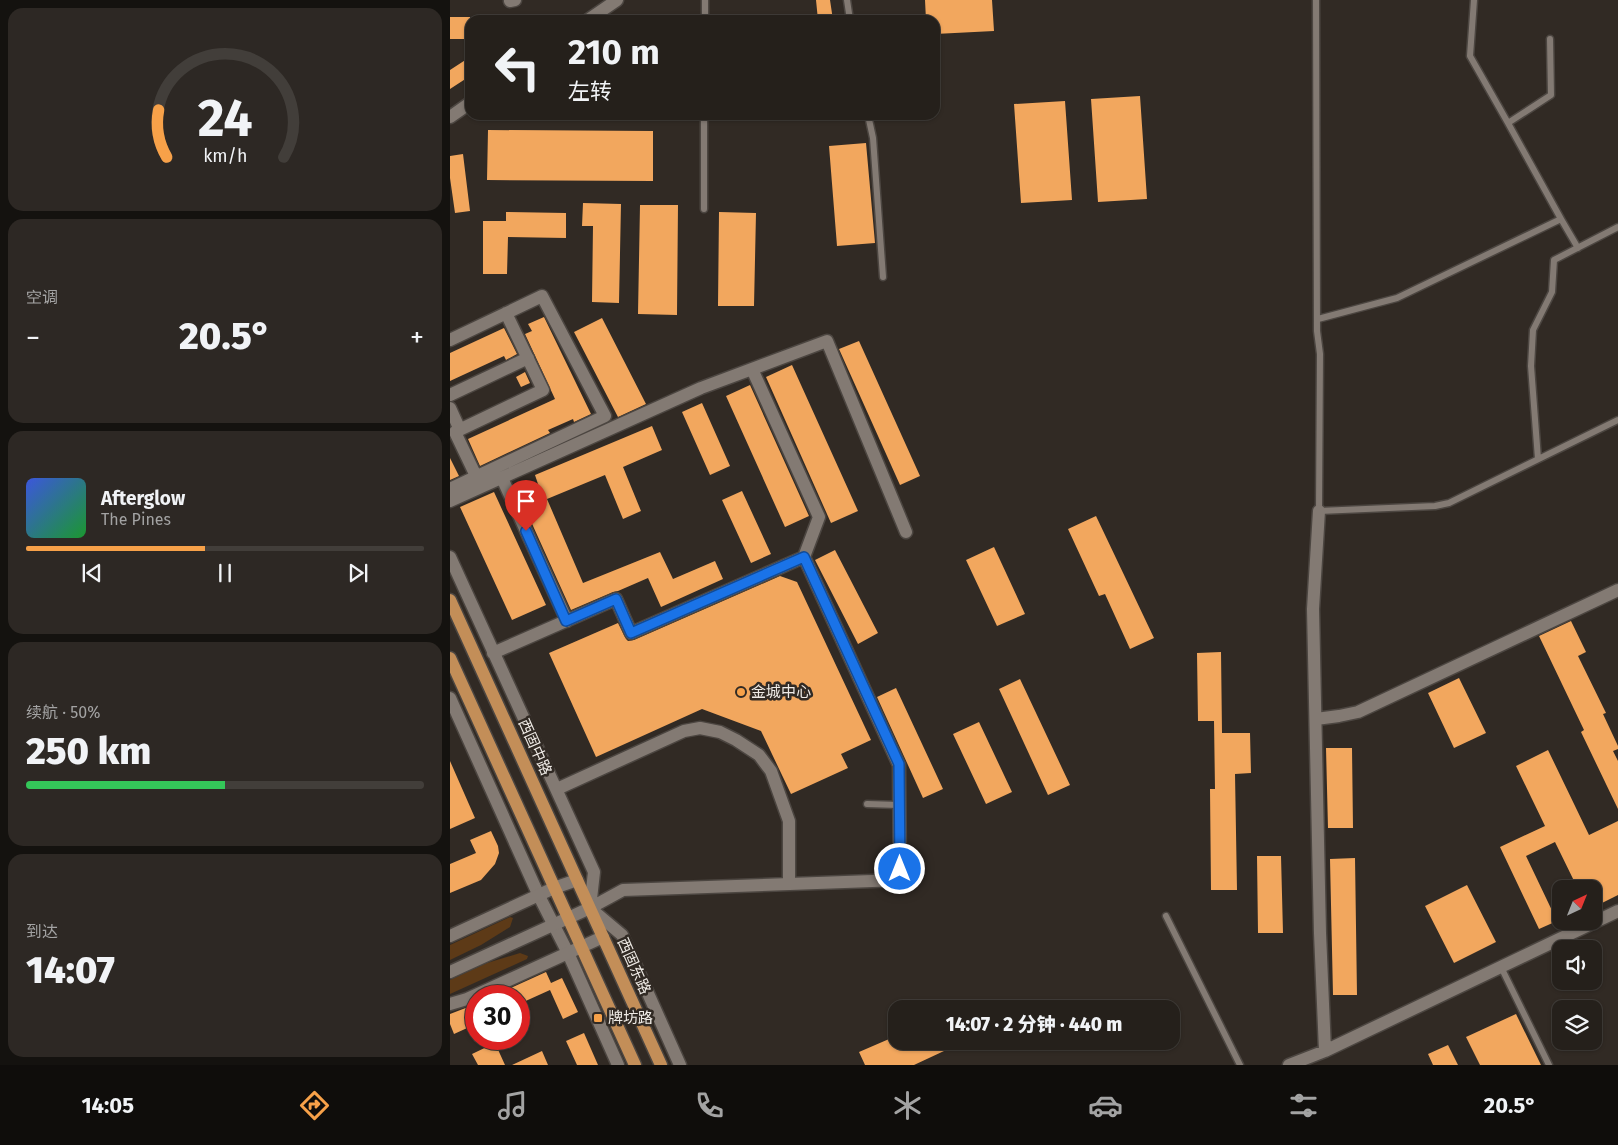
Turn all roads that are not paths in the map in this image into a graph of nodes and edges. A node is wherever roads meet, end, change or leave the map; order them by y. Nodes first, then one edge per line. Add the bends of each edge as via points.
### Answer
1 (515, 0) edge
2 (617, 0) edge
3 (705, 0) edge
4 (847, 0) edge
5 (1316, 0) edge
6 (1474, 0) edge
7 (510, 1) edge
8 (600, 5) edge
9 (592, 15) edge
10 (705, 15) edge
11 (849, 15) edge
12 (1550, 39) dead end
13 (465, 106) edge
14 (450, 117) edge
15 (704, 120) edge
16 (869, 120) edge
17 (1508, 123) junction
18 (704, 209) dead end
19 (1562, 219) junction
20 (1618, 227) edge
21 (1578, 248) junction
22 (883, 277) dead end
23 (506, 313) junction
24 (1318, 319) junction
25 (450, 340) edge
26 (528, 358) junction
27 (752, 369) junction
28 (450, 395) edge
29 (450, 408) edge
30 (1618, 420) edge
31 (460, 430) junction
32 (1538, 459) junction
33 (476, 476) junction
34 (502, 478) junction
35 (450, 489) edge
36 (450, 501) edge
37 (1319, 511) junction
38 (906, 532) dead end
39 (450, 557) edge
40 (804, 557) junction
41 (1618, 590) edge
42 (450, 600) edge
43 (566, 621) junction
44 (493, 653) junction
45 (450, 658) edge
46 (450, 698) edge
47 (1316, 719) junction
48 (557, 789) junction
49 (867, 804) dead end
50 (899, 805) junction
51 (577, 880) junction
52 (789, 884) junction
53 (554, 888) junction
54 (539, 896) junction
55 (590, 908) junction
56 (1618, 911) edge
57 (1166, 916) dead end
58 (568, 918) junction
59 (553, 925) junction
60 (450, 936) edge
61 (603, 937) junction
62 (581, 947) junction
63 (568, 953) junction
64 (1501, 967) junction
65 (450, 972) edge
66 (450, 1004) edge
67 (1325, 1051) junction
68 (618, 1065) edge
69 (635, 1065) edge
70 (661, 1065) edge
71 (680, 1065) edge
72 (1240, 1065) edge
73 (1289, 1065) edge
74 (1549, 1065) edge

1 - 7 street
2 - 8 street
3 - 10 lane
4 - 11 lane
5 - 24 lane
6 - 17 lane via 1470,56
8 - 9 street
12 - 17 lane via 1551,95
13 - 14 street
15 - 18 lane
16 - 22 lane
17 - 19 lane
19 - 21 lane
19 - 24 lane via 1397,298
20 - 21 lane
21 - 32 lane via 1554,260 1552,292 1533,330 1531,366
23 - 25 street
23 - 26 street
23 - 33 street via 542,296 605,416
24 - 37 lane
26 - 28 street
26 - 31 street via 543,390
27 - 34 street via 701,388
27 - 38 street via 827,341
27 - 40 street via 819,518
29 - 31 street
30 - 32 lane
31 - 33 street via 455,432
32 - 37 lane via 1449,503
33 - 35 street
34 - 36 street
34 - 43 street
37 - 47 street via 1313,609
39 - 44 street
40 - 43 street via 631,633 616,599
40 - 50 street via 899,764
41 - 47 street via 1358,712
42 - 51 main road, 西固中路
43 - 44 street
44 - 48 street
45 - 53 main road
46 - 54 street
47 - 67 street
48 - 52 street via 684,731 700,728 720,732 758,755 771,771 789,821
48 - 55 street via 594,872
49 - 50 lane
50 - 52 street via 900,880
51 - 53 street
51 - 55 main road, 西固中路
52 - 55 street via 623,890
53 - 54 street
53 - 58 main road
54 - 59 street
54 - 60 street
55 - 58 street
55 - 61 main road, 西固东路
55 - 71 street via 622,935
56 - 64 street
57 - 72 lane
58 - 59 street
58 - 62 main road
59 - 63 street
59 - 65 street
61 - 62 street
61 - 70 main road, 西固东路
62 - 63 street
62 - 69 main road
63 - 66 street
63 - 68 street
64 - 67 street
64 - 74 lane
67 - 73 street

